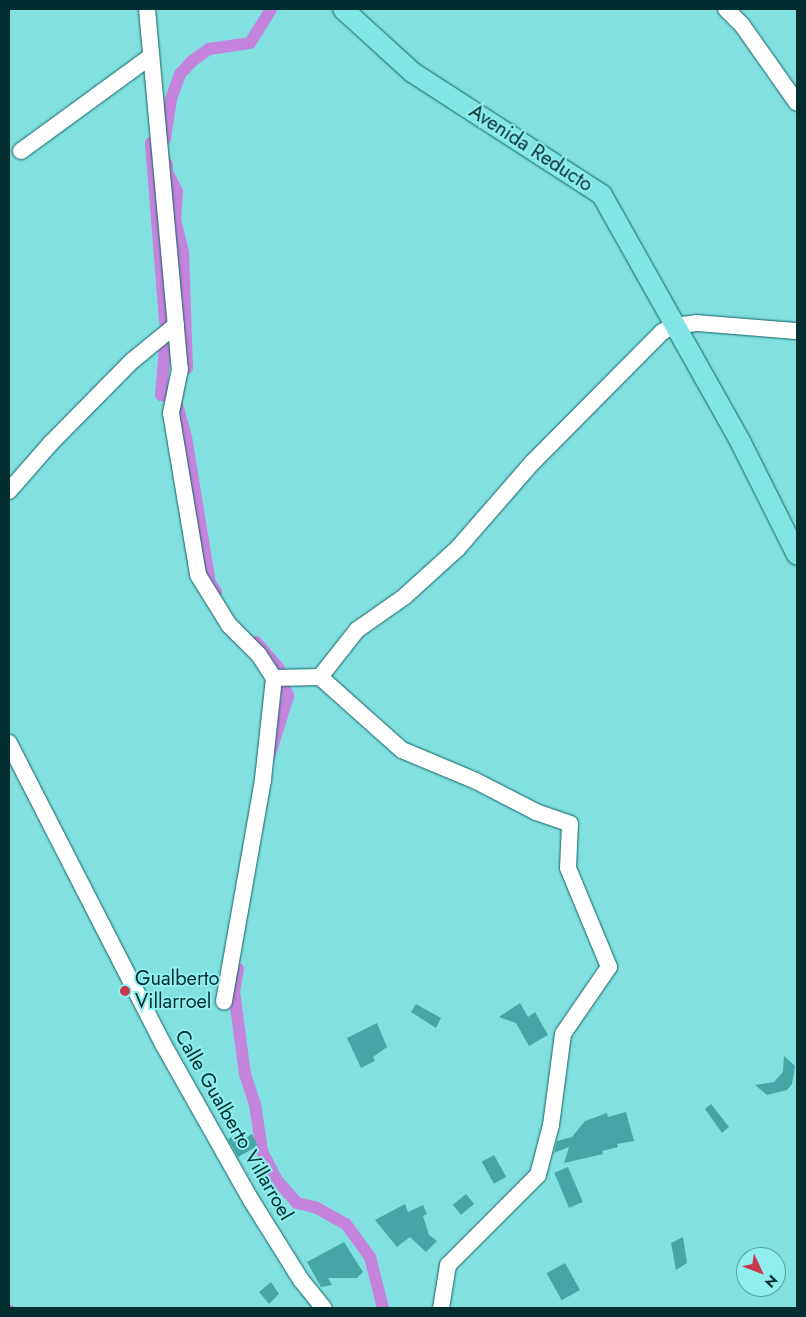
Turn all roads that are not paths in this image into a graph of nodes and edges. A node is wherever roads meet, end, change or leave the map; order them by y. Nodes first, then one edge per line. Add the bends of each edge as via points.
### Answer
1 (147, 9) edge
2 (343, 9) edge
3 (726, 9) edge
4 (150, 57) junction
5 (797, 104) edge
6 (21, 151) dead end
7 (176, 325) junction
8 (673, 326) junction
9 (797, 331) edge
10 (9, 491) edge
11 (797, 555) edge
12 (320, 677) junction
13 (274, 678) junction
14 (9, 743) edge
15 (224, 1002) dead end
16 (324, 1308) edge
17 (441, 1308) edge

1 - 4 street
2 - 8 main road, Avenida Reducto via 412,72 602,195
3 - 5 street via 742,25
4 - 6 street
4 - 7 street
7 - 10 street via 132,361
7 - 13 street via 180,369 171,413 198,575 229,625 259,655
8 - 9 street via 697,323
8 - 11 main road, Avenida Reducto via 741,443
8 - 12 street via 604,389 532,463 458,548 404,597 357,630
12 - 13 street
12 - 17 street via 402,750 476,781 536,812 570,824 568,868 609,967 563,1034 551,1125 538,1176 448,1265
13 - 15 street via 264,780
14 - 16 street, Calle Gualberto Villarroel via 163,1044 251,1200 301,1280

